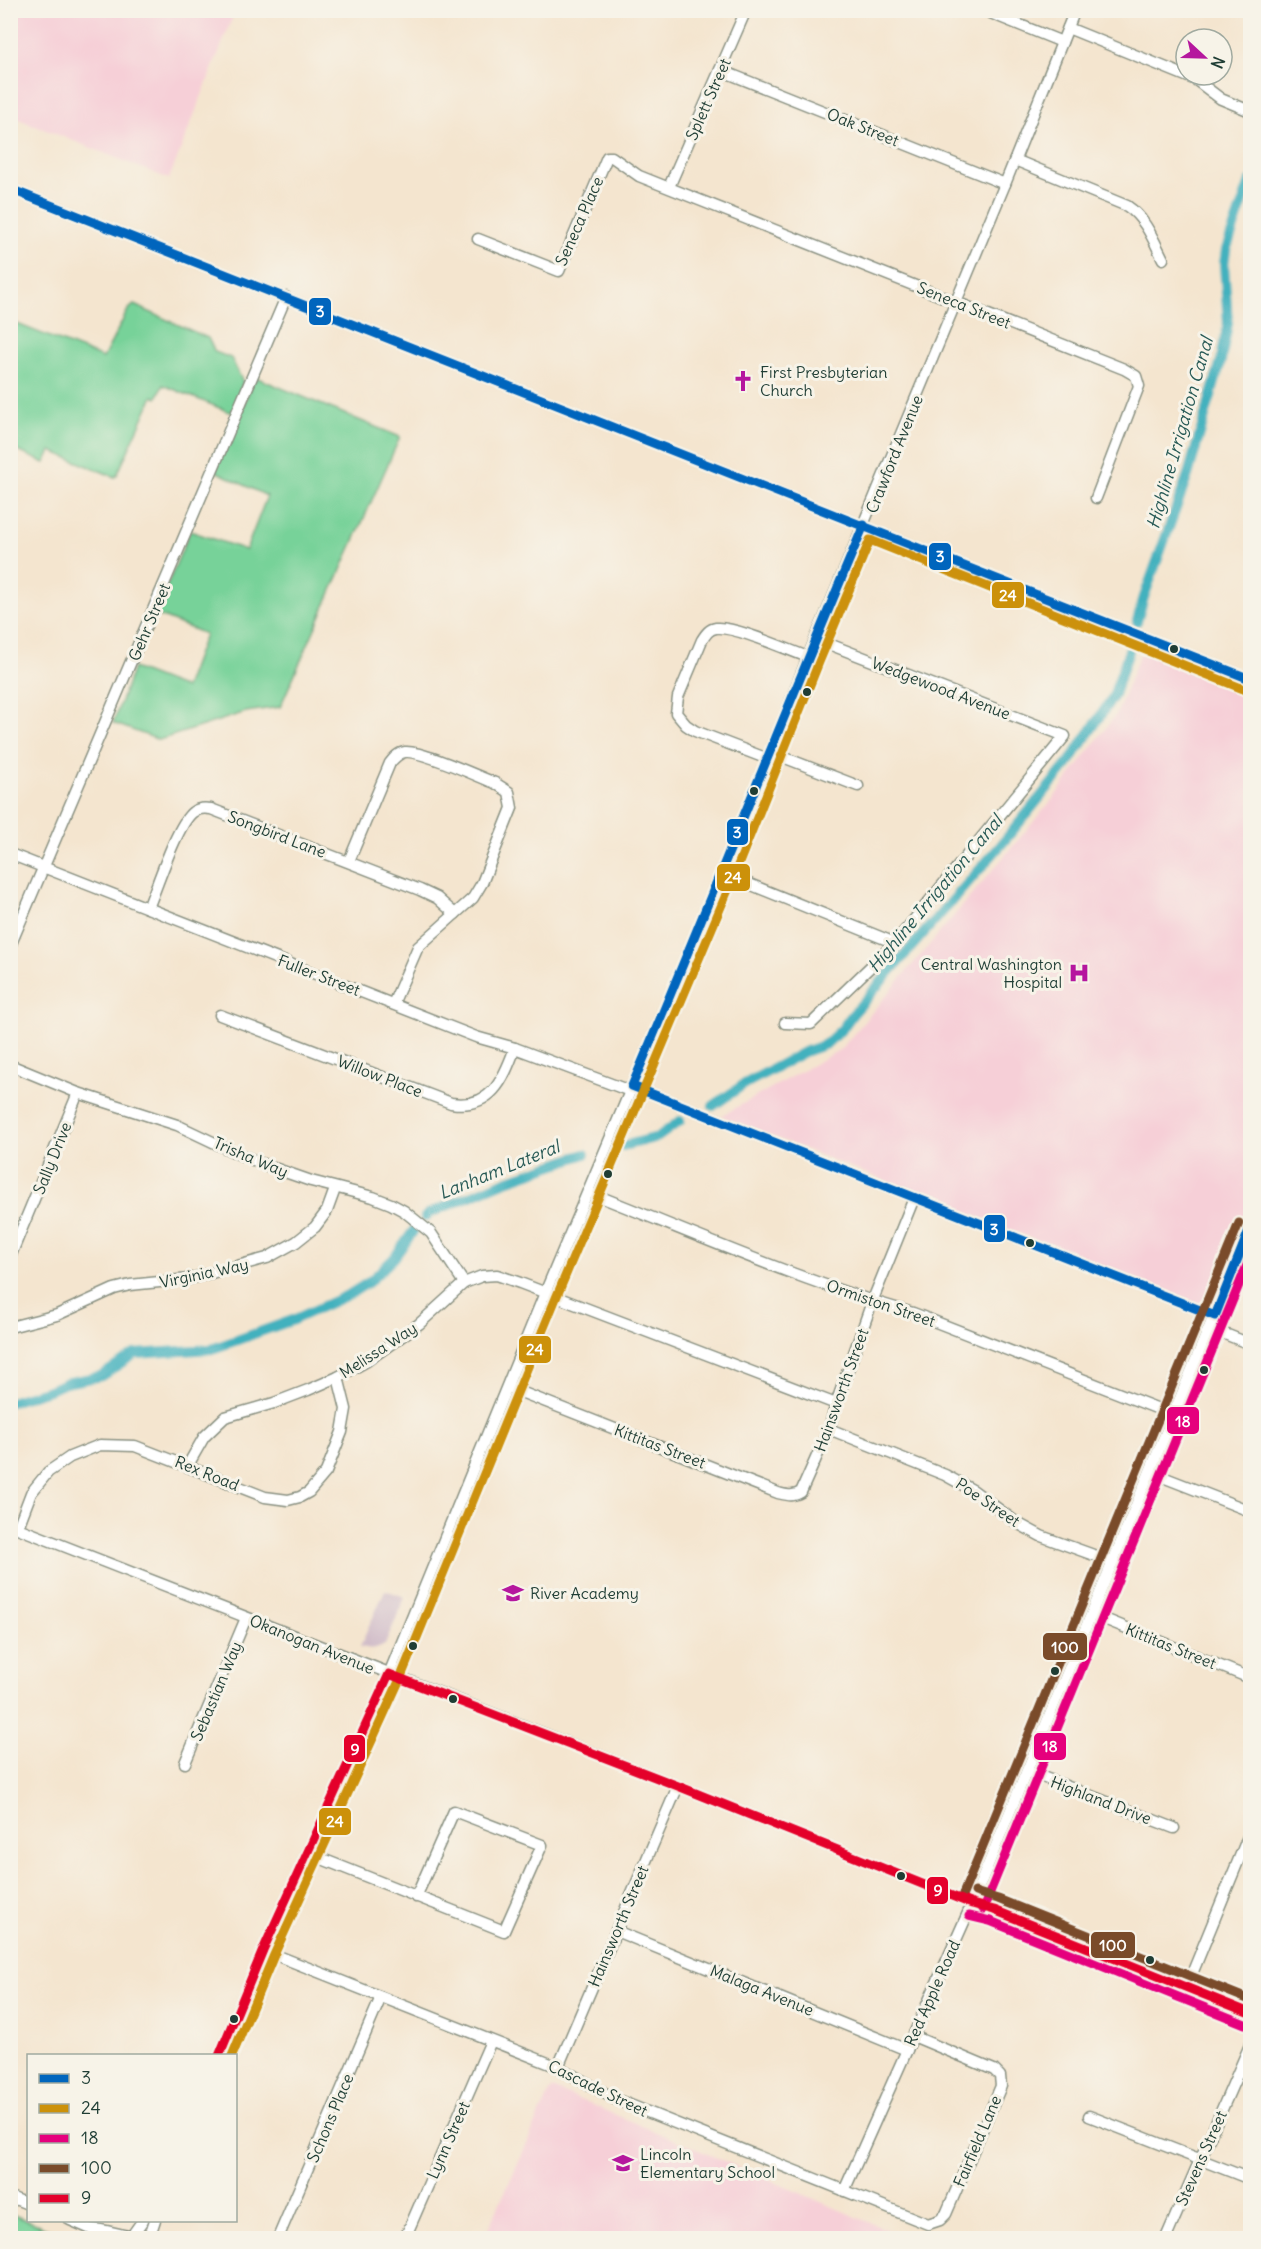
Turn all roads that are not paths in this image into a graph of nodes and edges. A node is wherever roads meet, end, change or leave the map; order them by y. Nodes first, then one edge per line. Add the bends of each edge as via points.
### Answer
1 (746, 10) edge
2 (983, 10) edge
3 (1075, 10) edge
4 (1068, 28) junction
5 (1062, 42) junction
6 (720, 70) junction
7 (1251, 111) edge
8 (1015, 160) junction
9 (1005, 184) junction
10 (669, 187) junction
11 (10, 189) edge
12 (478, 239) dead end
13 (1163, 259) dead end
14 (286, 297) junction
15 (957, 302) junction
16 (1096, 498) dead end
17 (864, 525) junction
18 (816, 639) junction
19 (808, 657) junction
20 (1251, 679) edge
21 (769, 755) junction
22 (858, 786) dead end
23 (10, 854) edge
24 (349, 861) junction
25 (44, 867) junction
26 (722, 873) junction
27 (148, 908) junction
28 (455, 914) junction
29 (896, 943) junction
30 (10, 946) edge
31 (393, 1004) junction
32 (220, 1016) dead end
33 (785, 1023) dead end
34 (515, 1048) junction
35 (10, 1065) edge
36 (631, 1089) junction
37 (78, 1093) junction
38 (335, 1189) junction
39 (588, 1192) junction
40 (914, 1198) junction
41 (1251, 1228) edge
42 (10, 1257) edge
43 (464, 1283) junction
44 (545, 1293) junction
45 (872, 1302) junction
46 (1215, 1316) junction
47 (10, 1327) edge
48 (1210, 1328) junction
49 (1251, 1344) edge
50 (338, 1377) junction
51 (508, 1387) junction
52 (836, 1404) junction
53 (1174, 1415) junction
54 (829, 1429) junction
55 (188, 1465) junction
56 (1150, 1472) junction
57 (806, 1480) joint
58 (1251, 1511) edge
59 (14, 1526) edge
60 (1113, 1562) junction
61 (1092, 1614) junction
62 (246, 1618) junction
63 (389, 1674) junction
64 (1251, 1678) edge
65 (185, 1763) dead end
66 (1027, 1771) junction
67 (678, 1786) junction
68 (1174, 1828) dead end
69 (1251, 1832) edge
70 (307, 1852) junction
71 (416, 1897) junction
72 (972, 1904) junction
73 (616, 1931) junction
74 (263, 1950) junction
75 (1187, 1986) junction
76 (381, 1997) junction
77 (1251, 2013) edge
78 (914, 2036) junction
79 (491, 2041) junction
80 (1251, 2045) edge
81 (907, 2050) junction
82 (219, 2054) edge
83 (558, 2067) junction
84 (1089, 2116) dead end
85 (1201, 2159) junction
86 (1251, 2179) edge
87 (844, 2191) junction
88 (10, 2197) edge
89 (27, 2204) edge
90 (75, 2222) edge
91 (141, 2222) edge
92 (154, 2222) edge
93 (934, 2222) joint
94 (91, 2229) junction
95 (129, 2236) edge
96 (102, 2238) edge
97 (148, 2238) edge
98 (278, 2238) edge
99 (405, 2238) edge
100 (1166, 2238) edge

1 - 6 street, Splett Street
2 - 5 street
3 - 4 street, Crawford Avenue
4 - 5 street, Crawford Avenue
4 - 7 street via 1196,80 1221,99
5 - 8 street, Crawford Avenue
6 - 9 street, Oak Street
6 - 10 street, Splett Street
8 - 9 street, Crawford Avenue
8 - 13 street via 1127,206 1143,220
9 - 15 street, Crawford Avenue
10 - 12 street, Seneca Place via 639,176 607,157 559,271
10 - 15 street, Seneca Street
11 - 14 street
14 - 17 street
14 - 25 street, Gehr Street
15 - 16 street, Seneca Street via 1136,376 1139,386
15 - 17 street, Crawford Avenue
17 - 18 street, Crawford Avenue
17 - 20 street
18 - 19 street, Crawford Avenue
18 - 29 street, Wedgewood Avenue via 1065,736
19 - 21 street, Crawford Avenue
19 - 21 street via 735,631 714,628 702,640 678,697 676,713 686,725
21 - 22 street
21 - 26 street, Crawford Avenue
23 - 25 street, Fuller Street
24 - 27 street, Songbird Lane via 204,808 192,813 182,827
24 - 28 street, Songbird Lane via 429,894
24 - 28 street via 390,763 401,753 420,754 495,783 509,792 512,808 478,892
25 - 27 street, Fuller Street
25 - 30 street, Gehr Street
26 - 29 street
26 - 36 street, Crawford Avenue
27 - 31 street, Fuller Street
28 - 31 street via 418,947
29 - 33 street via 812,1024
31 - 34 street, Fuller Street
32 - 34 street, Willow Place via 459,1105 481,1100 496,1089
34 - 36 street, Fuller Street
35 - 37 street, Trisha Way
36 - 39 street, Crawford Avenue
36 - 40 street, Fuller Street
37 - 38 street, Trisha Way via 177,1125 246,1158
37 - 42 street, Sally Drive
38 - 43 street, Trisha Way via 373,1197 404,1211 431,1233
38 - 47 street, Virginia Way via 327,1211 315,1227 267,1258 189,1279 114,1289 57,1315
39 - 44 street, Crawford Avenue
39 - 45 street, Ormiston Street
40 - 45 street, Hainsworth Street
40 - 46 street, Fuller Street
41 - 46 street, Red Apple Road
43 - 44 street, Melissa Way via 497,1275
43 - 50 street, Melissa Way via 398,1340
44 - 51 street, Crawford Avenue
44 - 52 street
45 - 52 street, Hainsworth Street
45 - 53 street, Ormiston Street via 913,1313
46 - 48 street, Red Apple Road
48 - 49 street
48 - 53 street, Red Apple Road
50 - 55 street, Melissa Way via 225,1418 204,1437
50 - 55 street, Rex Road via 346,1409 342,1432 326,1472 309,1492 276,1500
51 - 57 street, Kittitas Street via 787,1495 796,1495
51 - 63 street, Crawford Avenue
52 - 54 street, Hainsworth Street
53 - 56 street, Red Apple Road
54 - 57 street, Hainsworth Street
54 - 60 street, Poe Street via 945,1475 1041,1536
55 - 59 street, Rex Road via 135,1446 100,1445 70,1457 48,1472 31,1493
56 - 58 street
56 - 60 street, Red Apple Road
59 - 62 street, Okanogan Avenue
60 - 61 street, Red Apple Road
61 - 64 street, Kittitas Street
61 - 66 street, Red Apple Road
62 - 63 street, Okanogan Avenue
62 - 65 street, Sebastian Way
63 - 67 street, Okanogan Avenue
63 - 70 street, Crawford Avenue
66 - 68 street, Highland Drive
66 - 72 street, Red Apple Road
67 - 72 street, Okanogan Avenue
67 - 73 street, Hainsworth Street
69 - 75 street
70 - 71 street
70 - 74 street, Crawford Avenue
71 - 71 street via 454,1811 542,1845 504,1931
72 - 75 street, Okanogan Avenue
72 - 78 street, Red Apple Road
73 - 81 street, Malaga Avenue
73 - 83 street, Hainsworth Street
74 - 76 street, Cascade Street
74 - 82 street, Crawford Avenue
75 - 77 street, Okanogan Avenue
76 - 79 street, Cascade Street
76 - 98 street, Schons Place
78 - 81 street, Red Apple Road
78 - 93 street, Fairfield Lane via 1000,2076 1001,2086 946,2214
79 - 83 street, Cascade Street
79 - 99 street, Lynn Street
80 - 85 street, Stevens Street
81 - 87 street, Red Apple Road
83 - 87 street, Cascade Street via 615,2099
84 - 85 street
85 - 86 street
85 - 100 street, Stevens Street
87 - 93 street, Cascade Street via 923,2223
88 - 89 street
90 - 94 street
91 - 95 street
92 - 97 street
94 - 95 street
94 - 96 street
95 - 97 street via 142,2234

